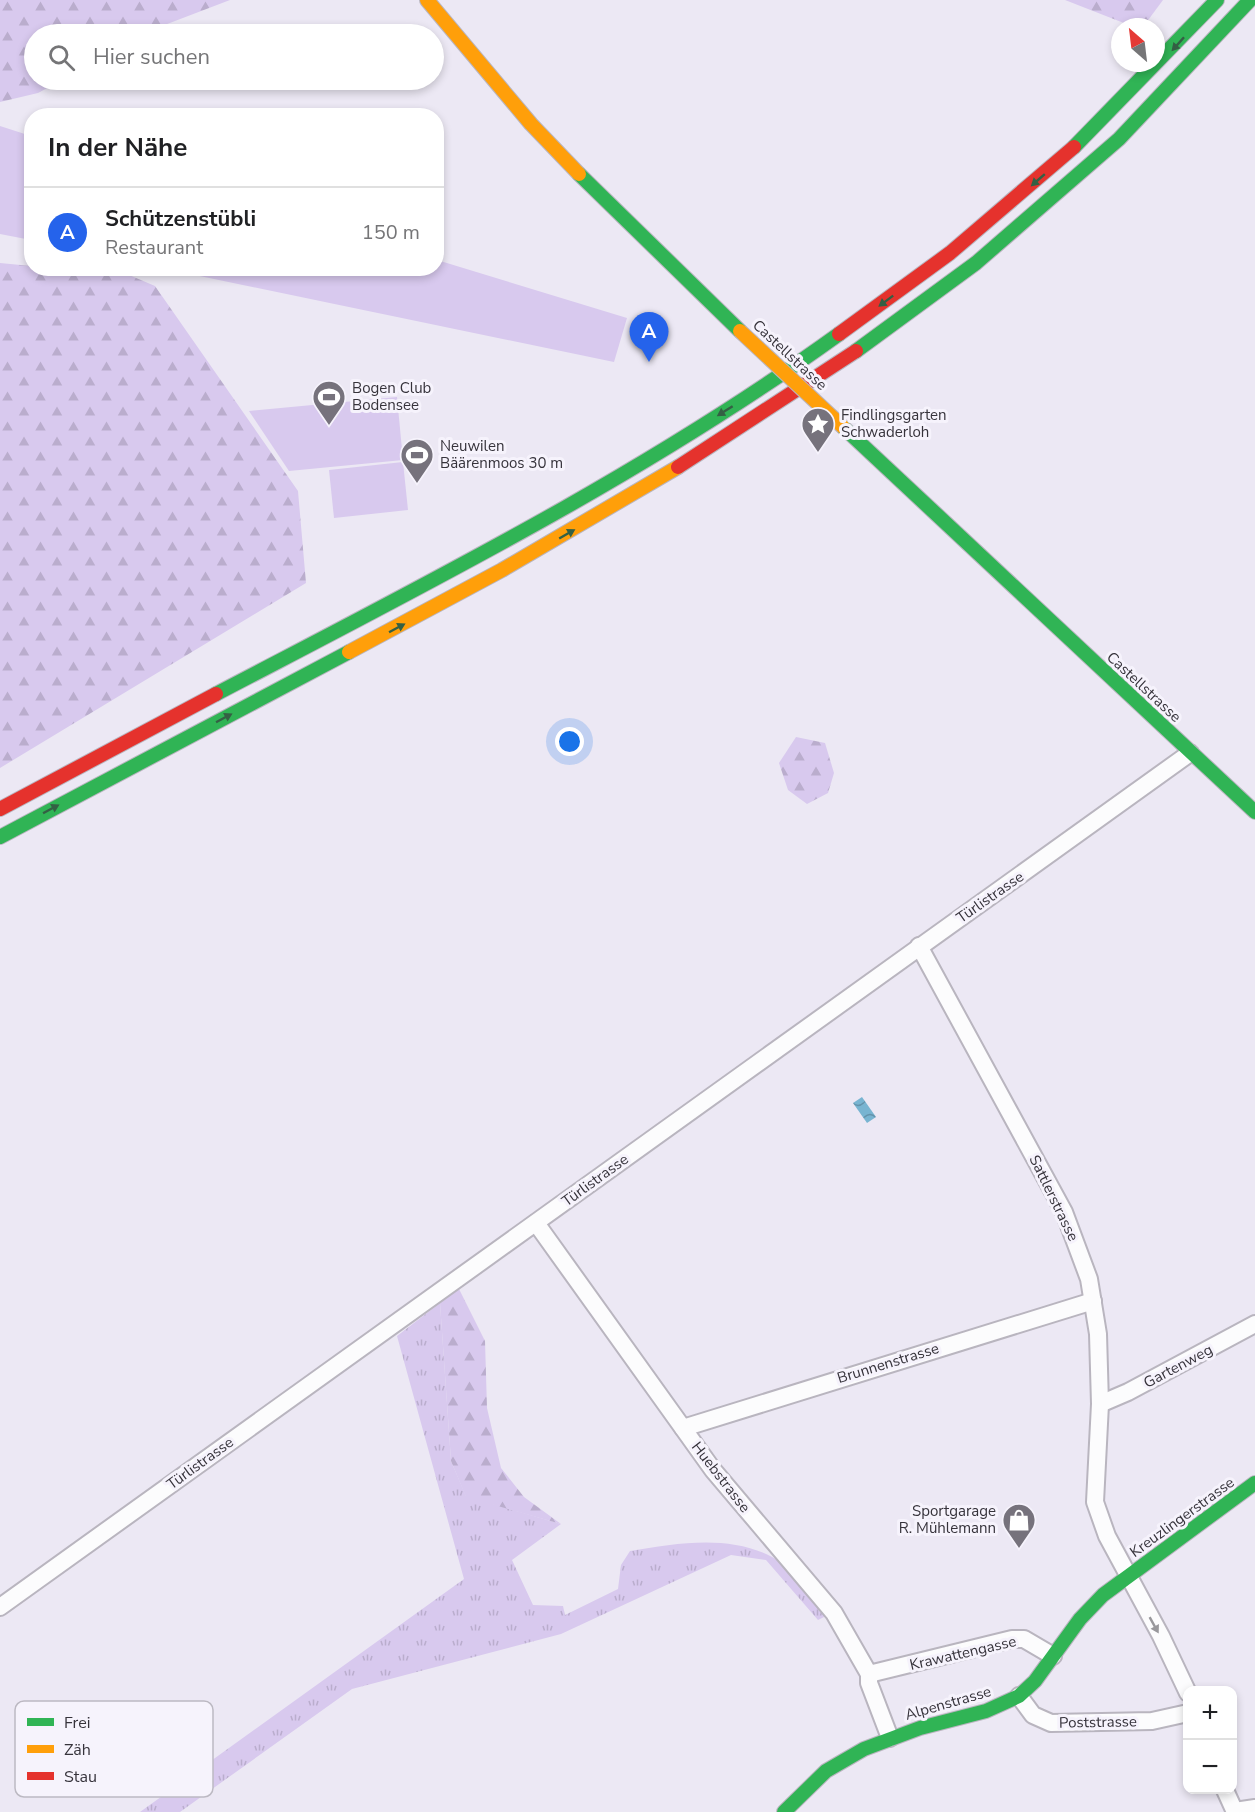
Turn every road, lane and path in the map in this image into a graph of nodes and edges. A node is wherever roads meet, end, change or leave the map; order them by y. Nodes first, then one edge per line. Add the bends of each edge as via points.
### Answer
1 (427, 0) edge
2 (1217, 0) edge
3 (1250, 0) edge
4 (1190, 753) junction
5 (0, 809) edge
6 (1255, 812) edge
7 (0, 837) edge
8 (919, 946) junction
9 (536, 1223) junction
10 (1093, 1301) junction
11 (1255, 1324) edge
12 (1100, 1404) junction
13 (683, 1428) junction
14 (1255, 1484) edge
15 (1127, 1576) junction
16 (0, 1607) edge
17 (1053, 1656) junction
18 (869, 1674) junction
19 (1185, 1686) edge
20 (1020, 1696) junction
21 (1183, 1714) edge
22 (890, 1738) junction
23 (1227, 1794) edge
24 (1255, 1808) edge
25 (1235, 1811) edge
26 (784, 1812) edge

1 - 4 main road, Castellstrasse, bridge via 531,124 635,231
2 -> 5 main road via 1109,115 1005,208 868,314 770,382 517,534
7 -> 3 main road via 495,575 694,460 805,388 942,291 1053,200 1162,97
4 - 6 main road, Castellstrasse
4 - 8 street, Türlistrasse
8 - 9 street, Türlistrasse
8 - 10 street, Sattlerstrasse via 1064,1212 1082,1255
9 - 13 street, Huebstrasse
9 - 16 street, Türlistrasse
10 - 12 street, Sattlerstrasse
10 - 13 street, Brunnenstrasse
11 - 12 street, Gartenweg
12 - 15 street, Sattlerstrasse via 1095,1502
13 - 18 street, Huebstrasse via 731,1492 828,1606
14 - 15 main road, Kreuzlingerstrasse
15 - 17 main road, Alpenstrasse via 1090,1608
15 -> 19 street, Sattlerstrasse
17 - 18 street, Krawattengasse via 1030,1641 1012,1639
17 - 20 main road, Alpenstrasse
18 - 22 street, Huebstrasse
20 - 21 street, Poststrasse via 1033,1715 1051,1723 1152,1721
20 - 22 main road, Alpenstrasse via 986,1711
22 - 26 main road, Alpenstrasse via 826,1771
23 - 25 street
24 - 25 street

